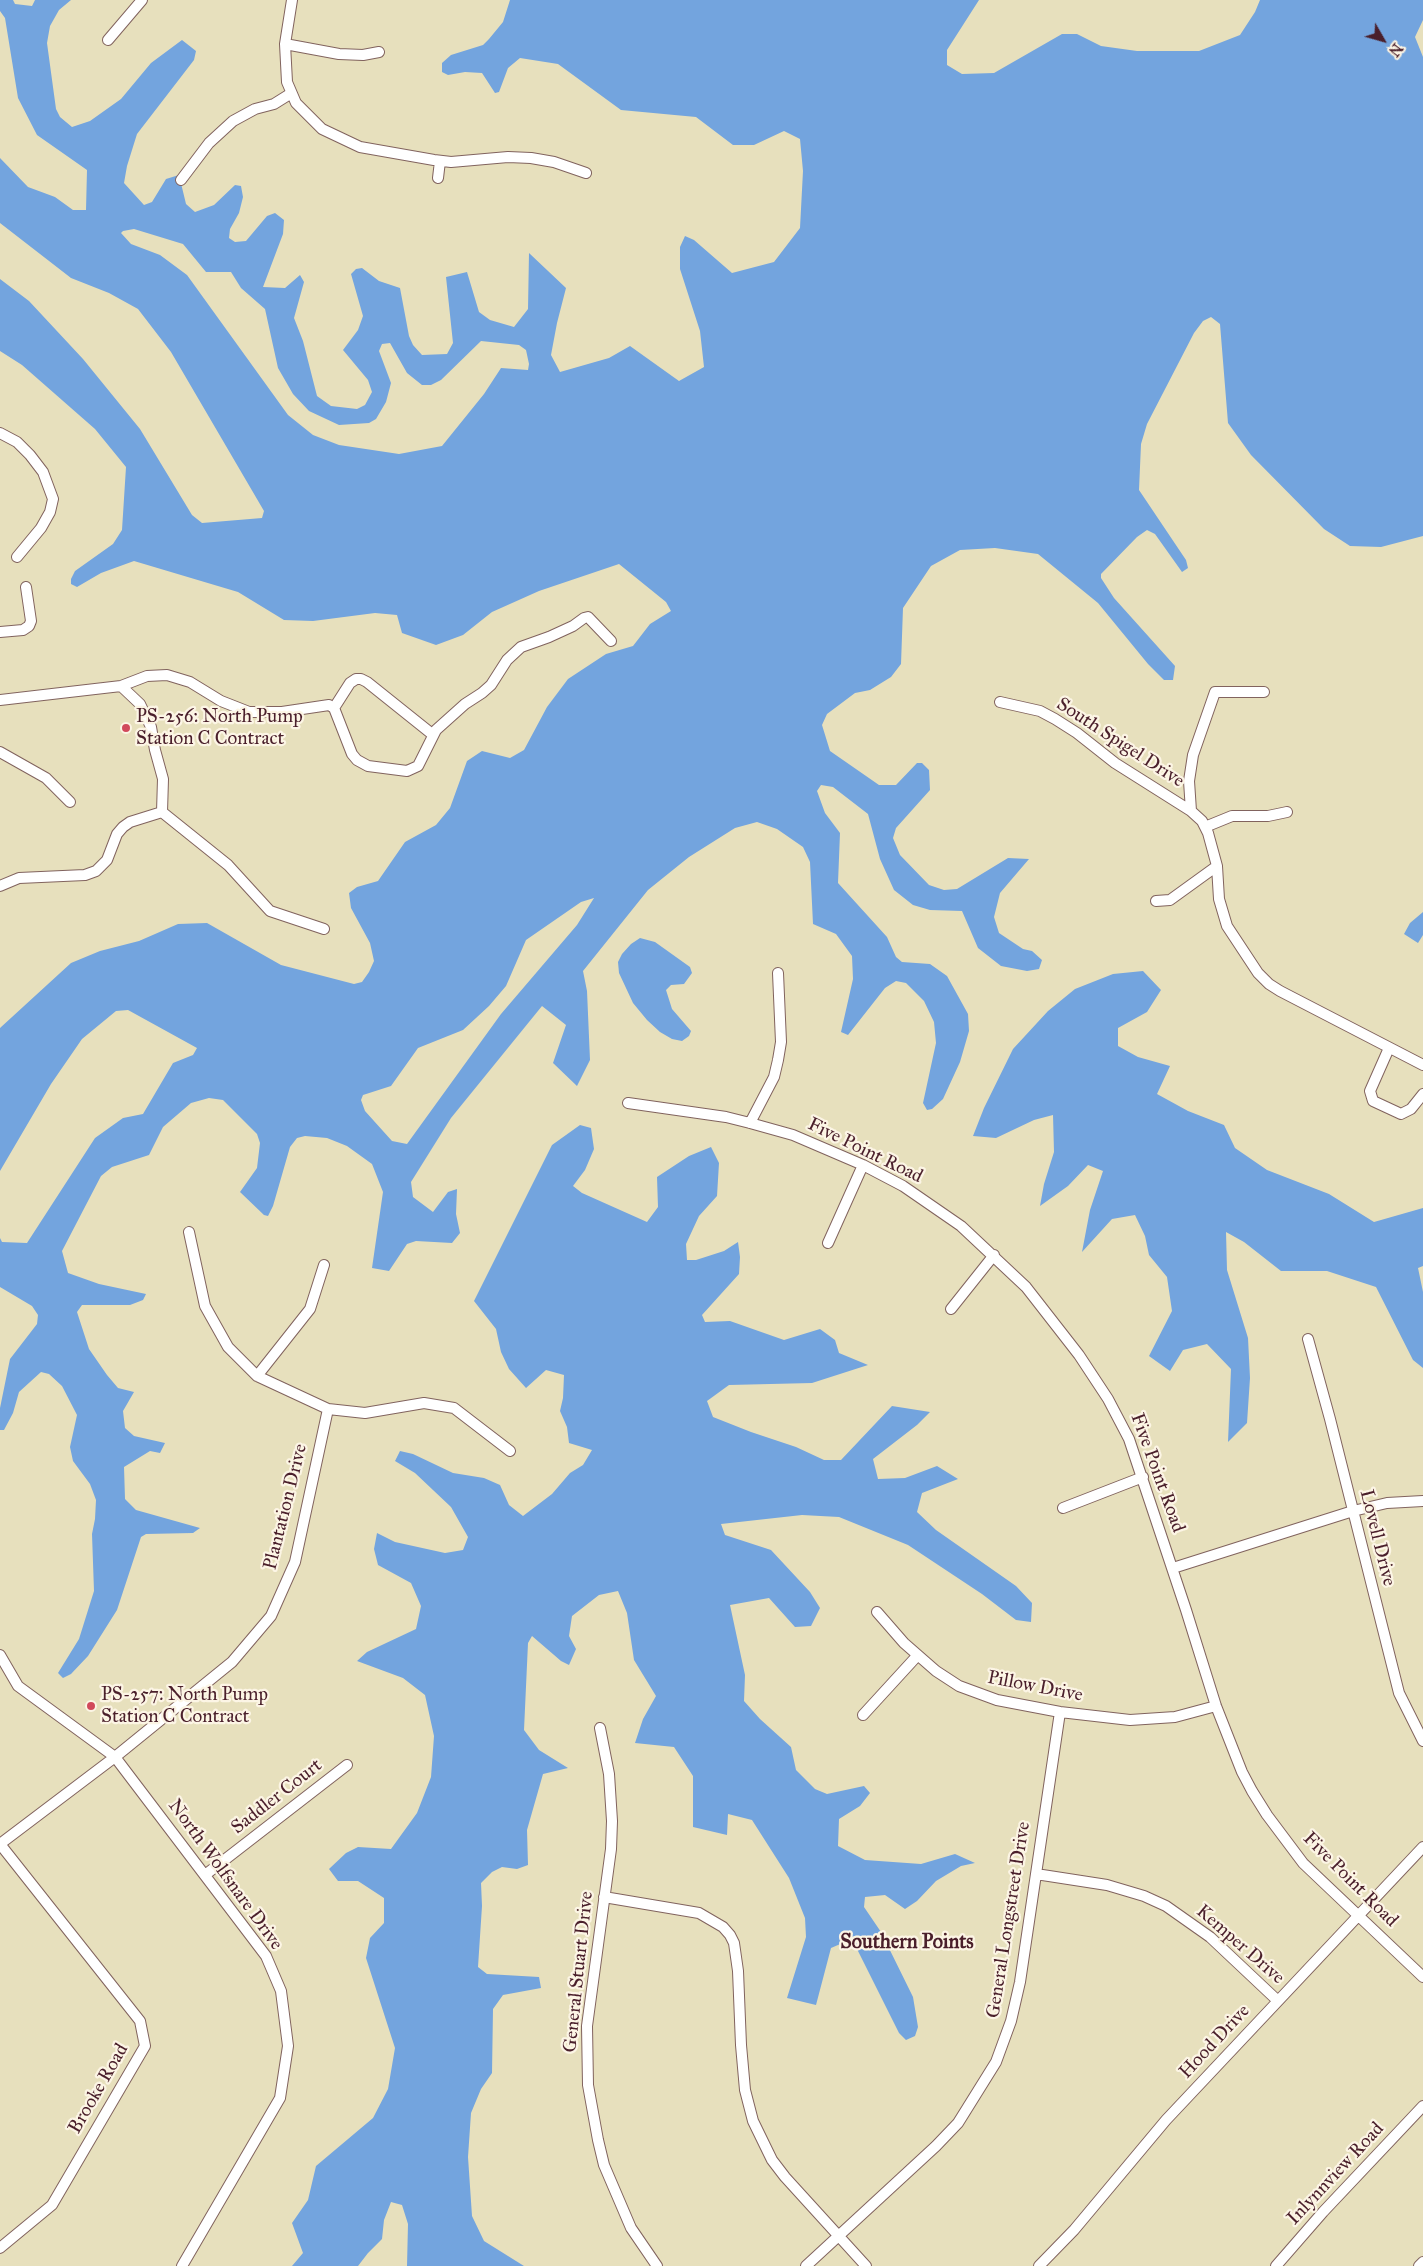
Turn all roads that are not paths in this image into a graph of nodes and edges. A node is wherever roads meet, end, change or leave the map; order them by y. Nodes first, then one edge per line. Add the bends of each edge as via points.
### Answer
1 (142, 0) edge
2 (292, 0) edge
3 (108, 40) dead end
4 (285, 44) junction
5 (379, 52) dead end
6 (290, 94) junction
7 (440, 161) junction
8 (586, 173) dead end
9 (438, 178) dead end
10 (181, 180) dead end
11 (0, 433) edge
12 (17, 557) dead end
13 (26, 586) dead end
14 (0, 632) edge
15 (611, 642) dead end
16 (121, 686) junction
17 (1264, 692) dead end
18 (0, 700) edge
19 (1000, 702) dead end
20 (334, 708) junction
21 (432, 734) junction
22 (0, 752) edge
23 (70, 802) dead end
24 (1191, 811) junction
25 (162, 812) junction
26 (1287, 812) dead end
27 (1205, 827) junction
28 (1218, 866) junction
29 (0, 886) edge
30 (1156, 901) dead end
31 (324, 929) dead end
32 (778, 973) dead end
33 (1389, 1048) junction
34 (1423, 1064) edge
35 (1423, 1094) edge
36 (628, 1103) dead end
37 (750, 1123) junction
38 (863, 1165) junction
39 (189, 1232) dead end
40 (828, 1243) dead end
41 (994, 1255) junction
42 (324, 1266) dead end
43 (951, 1309) dead end
44 (1308, 1339) dead end
45 (257, 1376) junction
46 (328, 1409) junction
47 (510, 1451) dead end
48 (1142, 1477) junction
49 (1423, 1501) edge
50 (1063, 1508) dead end
51 (1353, 1511) junction
52 (1173, 1568) junction
53 (877, 1612) dead end
54 (0, 1655) edge
55 (917, 1656) junction
56 (1216, 1706) junction
57 (1060, 1712) junction
58 (863, 1715) dead end
59 (600, 1728) dead end
60 (1423, 1741) edge
61 (115, 1757) junction
62 (347, 1765) dead end
63 (0, 1844) edge
64 (1423, 1847) edge
65 (1036, 1874) junction
66 (205, 1875) junction
67 (604, 1897) junction
68 (1358, 1916) junction
69 (1423, 1977) edge
70 (1278, 2001) junction
71 (1423, 2106) edge
72 (838, 2236) junction
73 (0, 2248) edge
74 (1423, 2262) edge
75 (182, 2266) edge
76 (656, 2266) edge
77 (806, 2266) edge
78 (866, 2266) edge
79 (1039, 2266) edge
80 (1276, 2266) edge
81 (1419, 2266) edge

1 - 3 street
2 - 4 street
4 - 5 street via 339,54
4 - 6 street
6 - 7 street via 304,114 338,139 360,147
6 - 10 street via 233,121 209,143
7 - 8 street via 532,158
7 - 9 street
11 - 12 street via 30,454 43,472 53,506 41,528
13 - 14 street via 29,626 23,630
15 - 21 street via 588,617 522,647 507,660 491,685 464,704
16 - 18 street
16 - 20 street via 147,676 167,675 190,682 221,701 249,712 265,714 329,705
16 - 25 street via 140,704 151,727 163,779
17 - 24 street, South Spigel Drive via 1215,692 1193,755 1189,781
19 - 24 street, South Spigel Drive via 1040,711 1055,719 1115,763
20 - 21 street via 350,683 361,679
20 - 21 street via 352,754 368,766 413,769 422,758
22 - 23 street via 46,778
24 - 27 street, South Spigel Drive
25 - 29 street via 122,827 107,860 96,871 84,875 19,878
25 - 31 street via 228,865 270,911
26 - 27 street via 1268,816 1232,816
27 - 28 street, South Spigel Drive
28 - 30 street via 1170,900
28 - 33 street, South Spigel Drive via 1220,899 1227,926 1258,973 1280,991
32 - 37 street via 781,1042 778,1060 770,1085
33 - 34 street, South Spigel Drive
33 - 35 street via 1370,1091 1373,1102 1401,1114 1411,1109
36 - 37 street, Five Point Road
37 - 38 street, Five Point Road via 794,1135
38 - 40 street
38 - 41 street, Five Point Road via 935,1207
39 - 45 street via 205,1306 228,1347
41 - 43 street
41 - 48 street, Five Point Road via 1026,1287 1079,1355 1118,1416
42 - 45 street via 310,1309
44 - 51 street, Lovell Drive
45 - 46 street
46 - 47 street via 365,1413 424,1403 454,1408
46 - 61 street, Plantation Drive via 295,1562 271,1616 232,1662
48 - 50 street
48 - 52 street, Five Point Road
49 - 51 street via 1387,1503
51 - 52 street
51 - 60 street, Lovell Drive via 1398,1693
52 - 56 street, Five Point Road
53 - 55 street, Pillow Drive
54 - 61 street, North Wolfsnare Drive via 18,1686
55 - 57 street, Pillow Drive via 936,1672 976,1693
55 - 58 street
56 - 57 street, Pillow Drive via 1158,1719 1109,1719
56 - 68 street, Five Point Road via 1242,1772 1267,1815 1303,1863
57 - 65 street, General Longstreet Drive
59 - 67 street, General Stuart Drive via 612,1795 611,1849
61 - 63 street, Plantation Drive
61 - 66 street, North Wolfsnare Drive
62 - 66 street, Saddler Court
63 - 73 street, Brooke Road via 140,2021 144,2046 52,2205
64 - 68 street, Hood Drive
65 - 70 street, Kemper Drive via 1107,1885 1166,1906 1210,1937
65 - 72 street, General Longstreet Drive via 1020,1982 1011,2021 996,2062 958,2123
66 - 75 street, North Wolfsnare Drive via 266,1956 281,1991 288,2046 280,2098
67 - 72 street via 699,1913 723,1926 730,1935 738,1971 745,2090 753,2121 772,2160
67 - 76 street, General Stuart Drive via 587,2026 591,2107 604,2165 618,2200
68 - 69 street, Five Point Road
68 - 70 street, Hood Drive
70 - 79 street, Hood Drive via 1166,2120 1074,2230
71 - 80 street, Inlynnview Road
72 - 77 street, General Longstreet Drive
72 - 78 street
74 - 81 street

